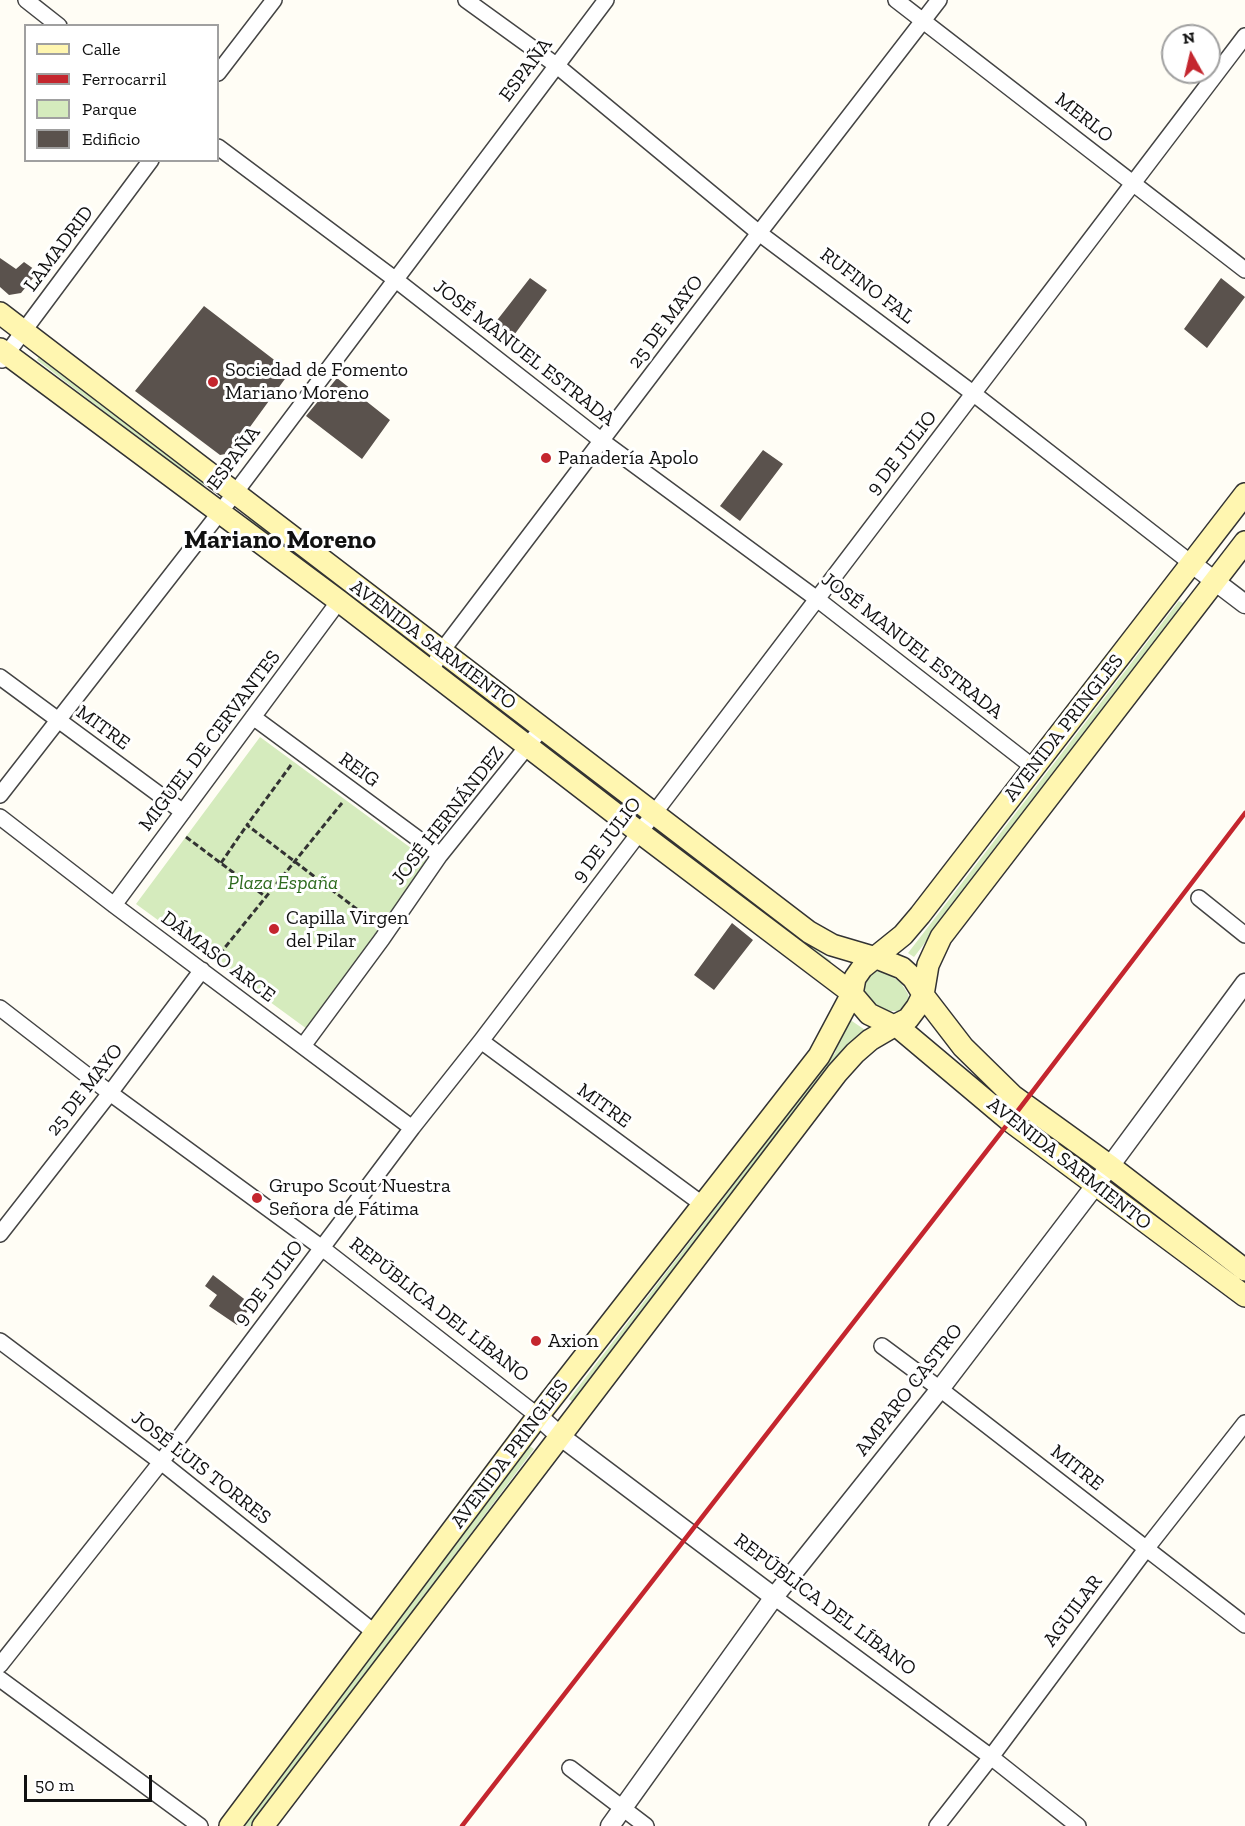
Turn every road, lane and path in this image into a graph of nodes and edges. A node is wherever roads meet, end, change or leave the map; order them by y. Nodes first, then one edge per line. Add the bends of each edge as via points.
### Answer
1 (26, 0) edge
2 (274, 0) edge
3 (466, 0) edge
4 (606, 0) edge
5 (896, 0) edge
6 (939, 0) edge
7 (923, 21) junction
8 (56, 24) edge
9 (1245, 36) edge
10 (556, 65) junction
11 (219, 72) edge
12 (219, 148) edge
13 (150, 162) edge
14 (1132, 182) junction
15 (759, 233) junction
16 (1245, 270) edge
17 (396, 280) junction
18 (0, 313) edge
19 (23, 331) junction
20 (2, 355) edge
21 (974, 394) junction
22 (602, 441) junction
23 (235, 493) junction
24 (1245, 494) edge
25 (220, 512) junction
26 (1245, 542) edge
27 (1191, 563) junction
28 (1214, 582) junction
29 (817, 599) junction
30 (339, 601) junction
31 (1245, 604) edge
32 (441, 652) junction
33 (431, 672) junction
34 (0, 677) edge
35 (253, 717) junction
36 (57, 720) junction
37 (542, 728) junction
38 (528, 747) junction
39 (294, 762) dead end
40 (1033, 767) junction
41 (0, 795) edge
42 (345, 799) dead end
43 (183, 812) junction
44 (654, 813) junction
45 (0, 817) edge
46 (247, 825) junction
47 (639, 832) junction
48 (186, 837) dead end
49 (440, 855) junction
50 (296, 861) junction
51 (221, 863) junction
52 (266, 897) junction
53 (1199, 898) dead end
54 (114, 905) junction
55 (381, 928) dead end
56 (1245, 935) edge
57 (876, 958) junction
58 (208, 966) junction
59 (1245, 983) edge
60 (852, 994) junction
61 (923, 994) junction
62 (0, 1008) edge
63 (896, 1026) junction
64 (481, 1041) junction
65 (303, 1046) junction
66 (110, 1093) junction
67 (412, 1128) junction
68 (1110, 1166) junction
69 (1095, 1186) junction
70 (702, 1204) junction
71 (0, 1234) edge
72 (322, 1248) junction
73 (1245, 1270) edge
74 (1245, 1296) edge
75 (0, 1341) edge
76 (882, 1346) dead end
77 (940, 1389) junction
78 (538, 1416) junction
79 (1245, 1423) edge
80 (560, 1436) junction
81 (161, 1462) junction
82 (1146, 1548) junction
83 (774, 1597) junction
84 (1245, 1625) edge
85 (374, 1632) junction
86 (0, 1665) edge
87 (0, 1679) edge
88 (992, 1757) junction
89 (570, 1768) dead end
90 (624, 1808) junction
91 (200, 1826) edge
92 (230, 1826) edge
93 (263, 1826) edge
94 (610, 1826) edge
95 (646, 1826) edge
96 (937, 1826) edge
97 (1078, 1826) edge

1 - 8 street
2 - 11 street
3 - 10 street, RUFINO FAL
4 - 10 street, ESPAÑA
5 - 7 street, MERLO
6 - 7 street, 25 DE MAYO
7 - 14 street, MERLO
7 - 15 street, 25 DE MAYO
9 - 14 street, 9 DE JULIO
10 - 15 street, RUFINO FAL
10 - 17 street, ESPAÑA
12 - 17 street, JOSÉ MANUEL ESTRADA
13 - 19 street, LAMADRID
14 - 16 street, MERLO
14 - 21 street, 9 DE JULIO
15 - 21 street, RUFINO FAL
15 - 22 street, 25 DE MAYO
17 - 22 street, JOSÉ MANUEL ESTRADA
17 - 23 street, ESPAÑA
18 - 19 main road, AVENIDA SARMIENTO
19 - 20 street, LAMADRID
19 - 23 main road, AVENIDA SARMIENTO
20 - 25 main road, AVENIDA SARMIENTO
21 - 27 street, RUFINO FAL
21 - 29 street, 9 DE JULIO
22 - 29 street, JOSÉ MANUEL ESTRADA
22 - 32 street, 25 DE MAYO
23 - 25 street, ESPAÑA
23 - 32 main road, AVENIDA SARMIENTO
24 - 27 main road, AVENIDA PRINGLES
25 - 30 main road, AVENIDA SARMIENTO
25 - 36 street, ESPAÑA
26 - 28 main road, AVENIDA PRINGLES
27 - 28 street, RUFINO FAL
27 - 40 main road, AVENIDA PRINGLES
28 - 31 street, RUFINO FAL
28 - 61 main road, AVENIDA PRINGLES via 941,937 928,965
29 - 40 street, JOSÉ MANUEL ESTRADA
29 - 44 street, 9 DE JULIO
30 - 33 main road, AVENIDA SARMIENTO
30 - 35 street, MIGUEL DE CERVANTES
32 - 33 street, 25 DE MAYO
32 - 37 main road, AVENIDA SARMIENTO
33 - 38 main road, AVENIDA SARMIENTO
34 - 36 street, MITRE
35 - 43 street, MIGUEL DE CERVANTES
35 - 49 street, REIG
36 - 41 street, ESPAÑA
36 - 43 street, MITRE
37 - 38 street, JOSÉ HERNÁNDEZ
37 - 44 main road, AVENIDA SARMIENTO
38 - 47 main road, AVENIDA SARMIENTO
38 - 49 street, JOSÉ HERNÁNDEZ
39 - 46 path
40 - 57 main road, AVENIDA PRINGLES via 920,915
42 - 50 path
43 - 54 street, MIGUEL DE CERVANTES
44 - 47 street, 9 DE JULIO
44 - 57 main road, AVENIDA SARMIENTO via 809,932 832,945
45 - 54 street, DÁMASO ARCE
46 - 50 path
46 - 51 path
47 - 60 main road, AVENIDA SARMIENTO
47 - 64 street, 9 DE JULIO
48 - 51 path
49 - 65 street, JOSÉ HERNÁNDEZ
50 - 52 path
50 - 55 path
51 - 52 path
52 - 58 path
53 - 56 street
54 - 58 street, DÁMASO ARCE
57 - 60 main road via 855,978
57 - 61 main road via 902,968
58 - 65 street, DÁMASO ARCE
58 - 66 street, 25 DE MAYO
59 - 68 street, AMPARO CASTRO
60 - 63 main road via 869,1014
60 - 70 main road, AVENIDA PRINGLES via 819,1056
61 - 63 main road via 908,1019
61 - 68 main road, AVENIDA SARMIENTO via 963,1047 1013,1096
62 - 66 street, REPÚBLICA DEL LÍBANO
63 - 69 main road, AVENIDA SARMIENTO
63 - 80 main road, AVENIDA PRINGLES via 870,1040 837,1072
64 - 67 street, 9 DE JULIO
64 - 70 street, MITRE
65 - 67 street, DÁMASO ARCE
66 - 71 street, 25 DE MAYO
66 - 72 street, REPÚBLICA DEL LÍBANO
67 - 72 street, 9 DE JULIO
68 - 69 street, AMPARO CASTRO
68 - 73 main road, AVENIDA SARMIENTO
69 - 74 main road, AVENIDA SARMIENTO
69 - 77 street, AMPARO CASTRO
70 - 78 main road, AVENIDA PRINGLES
72 - 78 street, REPÚBLICA DEL LÍBANO
72 - 81 street, 9 DE JULIO
75 - 81 street, JOSÉ LUIS TORRES
76 - 77 street, MITRE
77 - 82 street, MITRE
77 - 83 street, AMPARO CASTRO
78 - 80 street, REPÚBLICA DEL LÍBANO
78 - 85 main road, AVENIDA PRINGLES
79 - 82 street, AGUILAR
80 - 83 street, REPÚBLICA DEL LÍBANO
80 - 93 main road, AVENIDA PRINGLES
81 - 85 street, JOSÉ LUIS TORRES
81 - 86 street, 9 DE JULIO
82 - 84 street, MITRE
82 - 88 street, AGUILAR
83 - 88 street, REPÚBLICA DEL LÍBANO
83 - 90 street, AMPARO CASTRO
85 - 92 main road, AVENIDA PRINGLES
87 - 91 street
88 - 96 street, AGUILAR
88 - 97 street, REPÚBLICA DEL LÍBANO
89 - 90 street
90 - 94 street, AMPARO CASTRO
90 - 95 street

